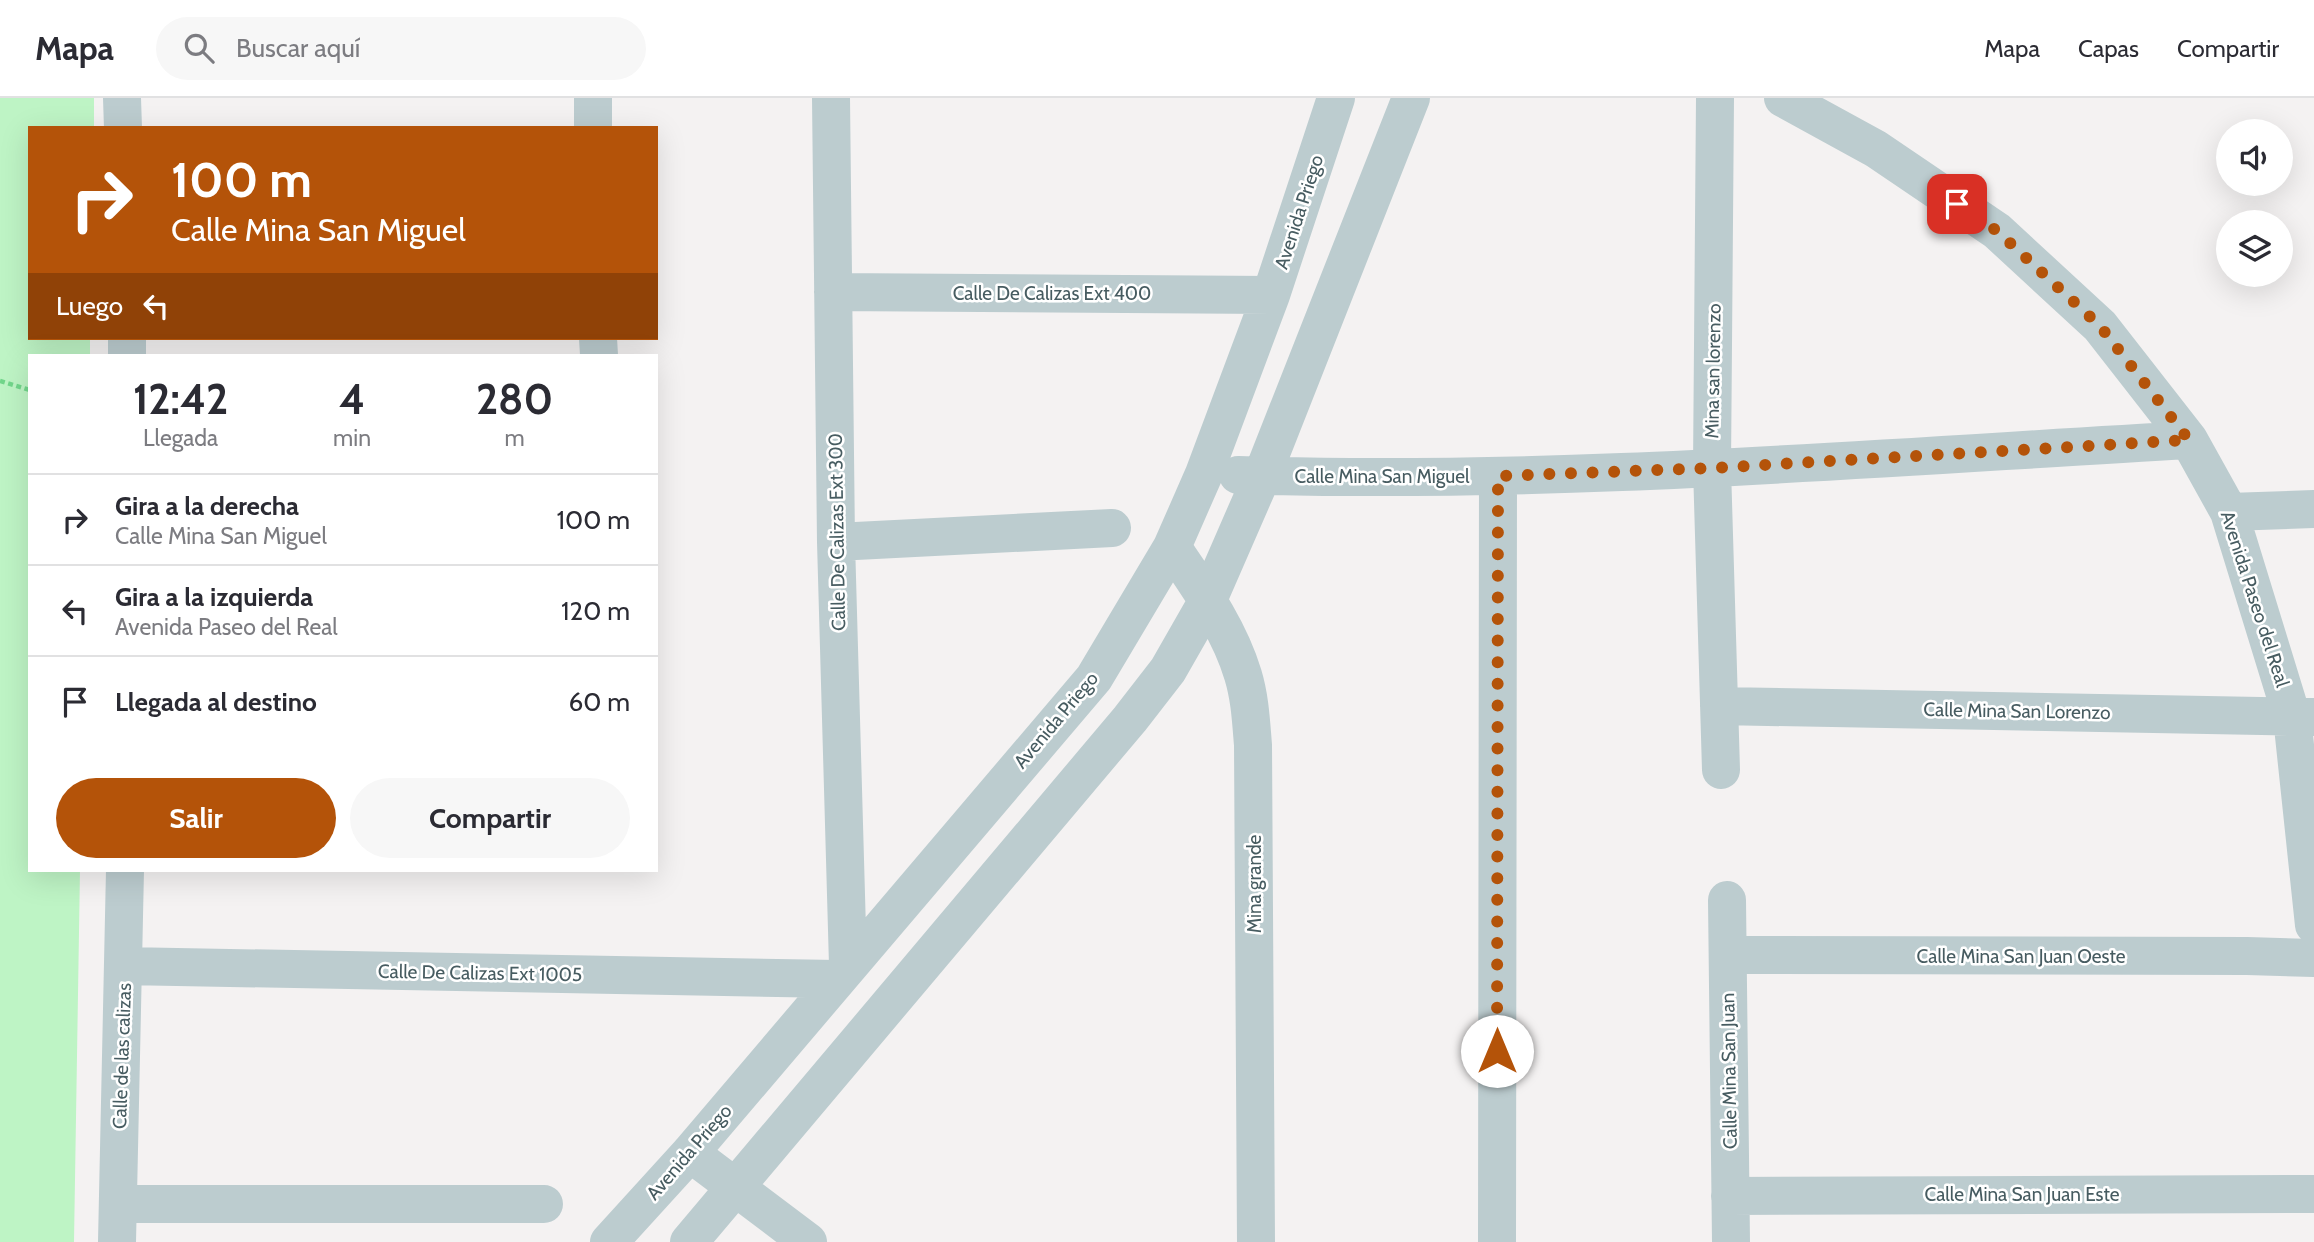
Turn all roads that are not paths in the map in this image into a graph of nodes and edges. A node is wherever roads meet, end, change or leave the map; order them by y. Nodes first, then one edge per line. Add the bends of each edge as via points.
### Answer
1 (122, 98) edge
2 (593, 98) edge
3 (831, 98) edge
4 (1411, 98) edge
5 (1715, 98) edge
6 (1783, 98) edge
7 (1330, 100) edge
8 (122, 126) edge
9 (593, 126) edge
10 (833, 292) junction
11 (1271, 295) junction
12 (2189, 440) junction
13 (1712, 468) junction
14 (1204, 474) junction
15 (1262, 476) junction
16 (1498, 476) junction
17 (2314, 509) edge
18 (2229, 512) junction
19 (1112, 528) dead end
20 (836, 542) junction
21 (1172, 547) junction
22 (1208, 600) junction
23 (1719, 706) junction
24 (2303, 717) edge
25 (1721, 770) dead end
26 (125, 872) edge
27 (1727, 900) dead end
28 (2314, 925) edge
29 (1728, 955) junction
30 (2314, 958) edge
31 (124, 966) junction
32 (842, 972) junction
33 (690, 1153) junction
34 (736, 1186) junction
35 (2314, 1194) edge
36 (1730, 1196) junction
37 (118, 1204) junction
38 (544, 1204) dead end
39 (117, 1242) edge
40 (609, 1242) edge
41 (689, 1242) edge
42 (808, 1242) edge
43 (1256, 1242) edge
44 (1497, 1242) edge
45 (1731, 1242) edge

1 - 8 street
2 - 9 street
3 - 10 street, Calle De Calizas Ext 300
4 - 15 street
5 - 13 street, Mina san lorenzo
6 - 12 street, Avenida Paseo del Real via 1876,149 1997,231 2100,326
7 - 11 street, Avenida Priego
10 - 11 street, Calle De Calizas Ext 400
10 - 20 street, Calle De Calizas Ext 300
11 - 14 street, Avenida Priego
12 - 13 street, Calle Mina San Miguel
12 - 18 street, Avenida Paseo del Real
13 - 16 street, Calle Mina San Miguel
13 - 23 street, Mina san lorenzo
14 - 15 street, Calle Mina San Miguel
14 - 21 street, Avenida Priego
15 - 16 street, Calle Mina San Miguel
15 - 22 street
16 - 44 street
17 - 18 street
18 - 24 street, Avenida Paseo del Real
19 - 20 street
20 - 32 street, Calle De Calizas Ext 300
21 - 22 street, Mina grande
21 - 32 street, Avenida Priego via 1094,678
22 - 34 street via 1168,670 1130,719
22 - 43 street, Mina grande via 1243,674 1253,745
23 - 24 street, Calle Mina San Lorenzo
23 - 25 street, Mina san lorenzo
24 - 28 street, Avenida Paseo del Real
26 - 31 street, Calle de las calizas
27 - 29 street, Calle Mina San Juan
29 - 30 street, Calle Mina San Juan Oeste
29 - 36 street, Calle Mina San Juan
31 - 32 street, Calle De Calizas Ext 1005
31 - 37 street, Calle de las calizas
32 - 33 street, Avenida Priego
33 - 34 street
33 - 40 street, Avenida Priego
34 - 41 street
34 - 42 street
35 - 36 street, Calle Mina San Juan Este
36 - 45 street, Calle Mina San Juan
37 - 38 street
37 - 39 street, Calle de las calizas

